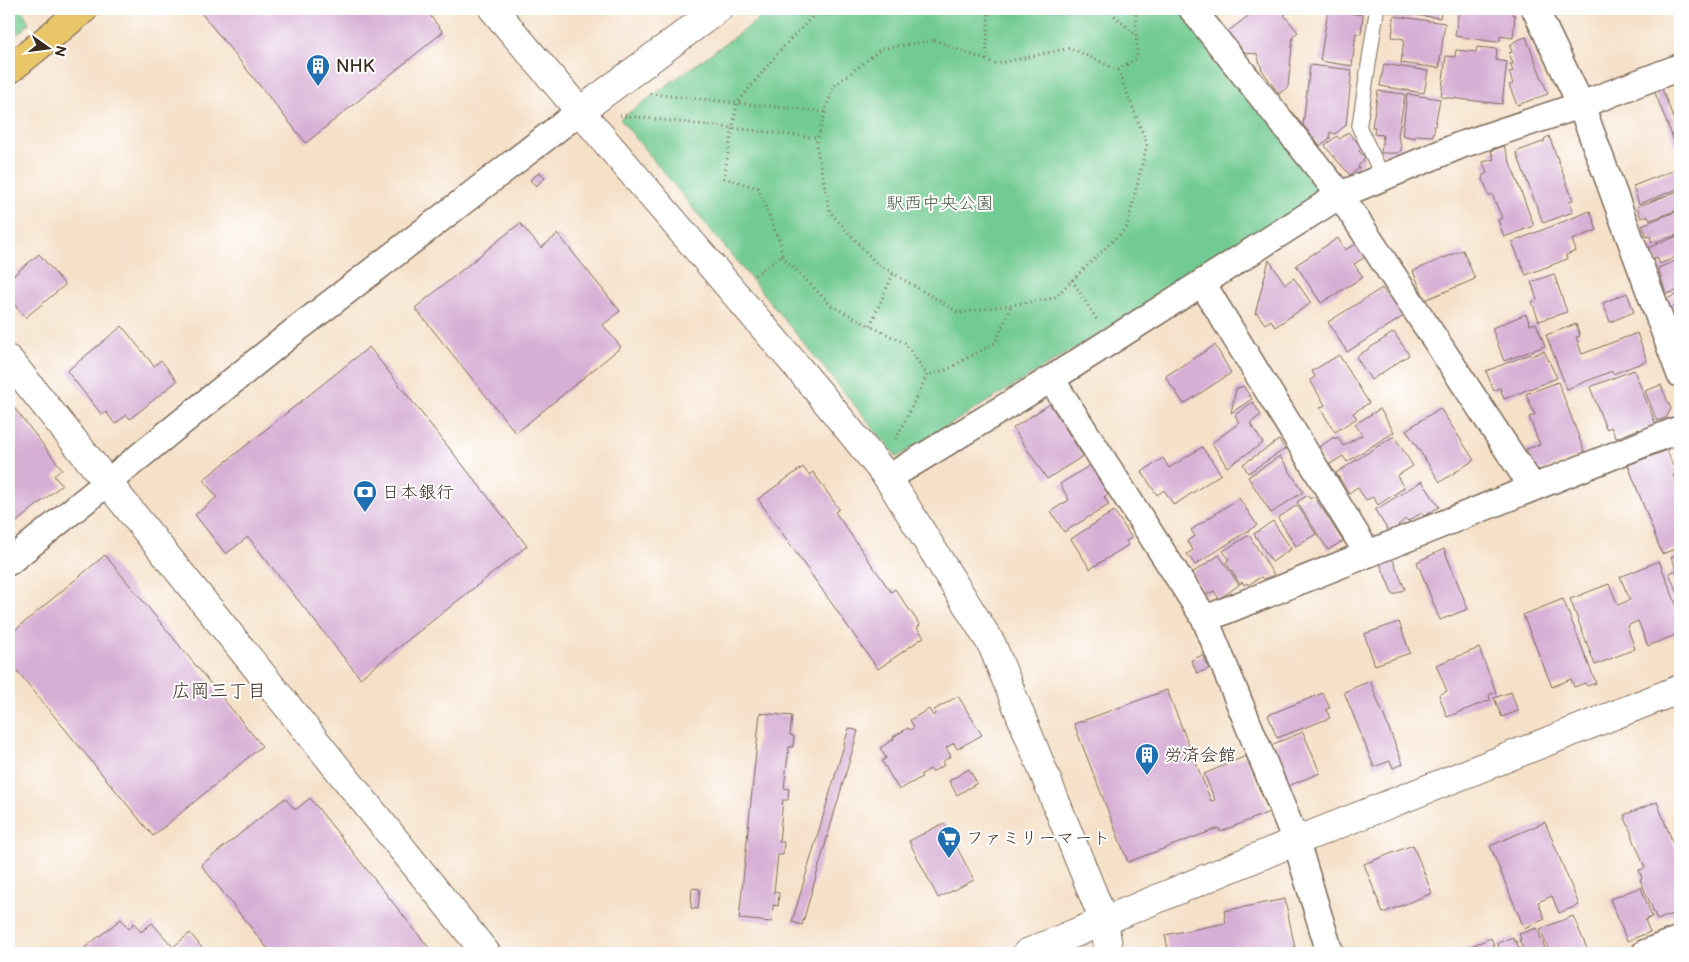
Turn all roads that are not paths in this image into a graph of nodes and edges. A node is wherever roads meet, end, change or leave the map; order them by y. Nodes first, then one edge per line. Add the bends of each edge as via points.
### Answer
1 (84, 9) edge
2 (493, 9) edge
3 (718, 9) edge
4 (1192, 9) edge
5 (1377, 9) edge
6 (1535, 9) edge
7 (1680, 67) edge
8 (9, 70) edge
9 (1581, 105) junction
10 (579, 112) junction
11 (1383, 177) junction
12 (1340, 195) junction
13 (1202, 283) junction
14 (9, 360) edge
15 (1680, 374) edge
16 (1051, 379) junction
17 (1680, 429) edge
18 (888, 478) junction
19 (108, 483) junction
20 (1533, 488) junction
21 (1368, 554) junction
22 (9, 562) edge
23 (1205, 619) junction
24 (1680, 689) edge
25 (1296, 841) junction
26 (1104, 921) junction
27 (1680, 940) edge
28 (1651, 952) edge
29 (486, 953) edge
30 (1027, 953) edge
31 (1109, 953) edge
32 (1330, 953) edge

1 - 8 main road
2 - 10 street
3 - 10 street
4 - 12 street
5 - 11 lane via 1359,127
6 - 9 street
7 - 9 street
9 - 11 street via 1461,145
9 - 15 street
10 - 18 street
10 - 19 street via 292,333
11 - 12 street
12 - 13 street
12 - 20 street
13 - 16 street
13 - 21 street
14 - 19 street
16 - 18 street
16 - 23 street
17 - 20 street
18 - 26 street via 992,645
19 - 22 street
19 - 29 street
20 - 21 street
21 - 23 street
23 - 25 street
24 - 25 street
25 - 26 street
25 - 32 street
26 - 30 street
26 - 31 street
27 - 28 street

